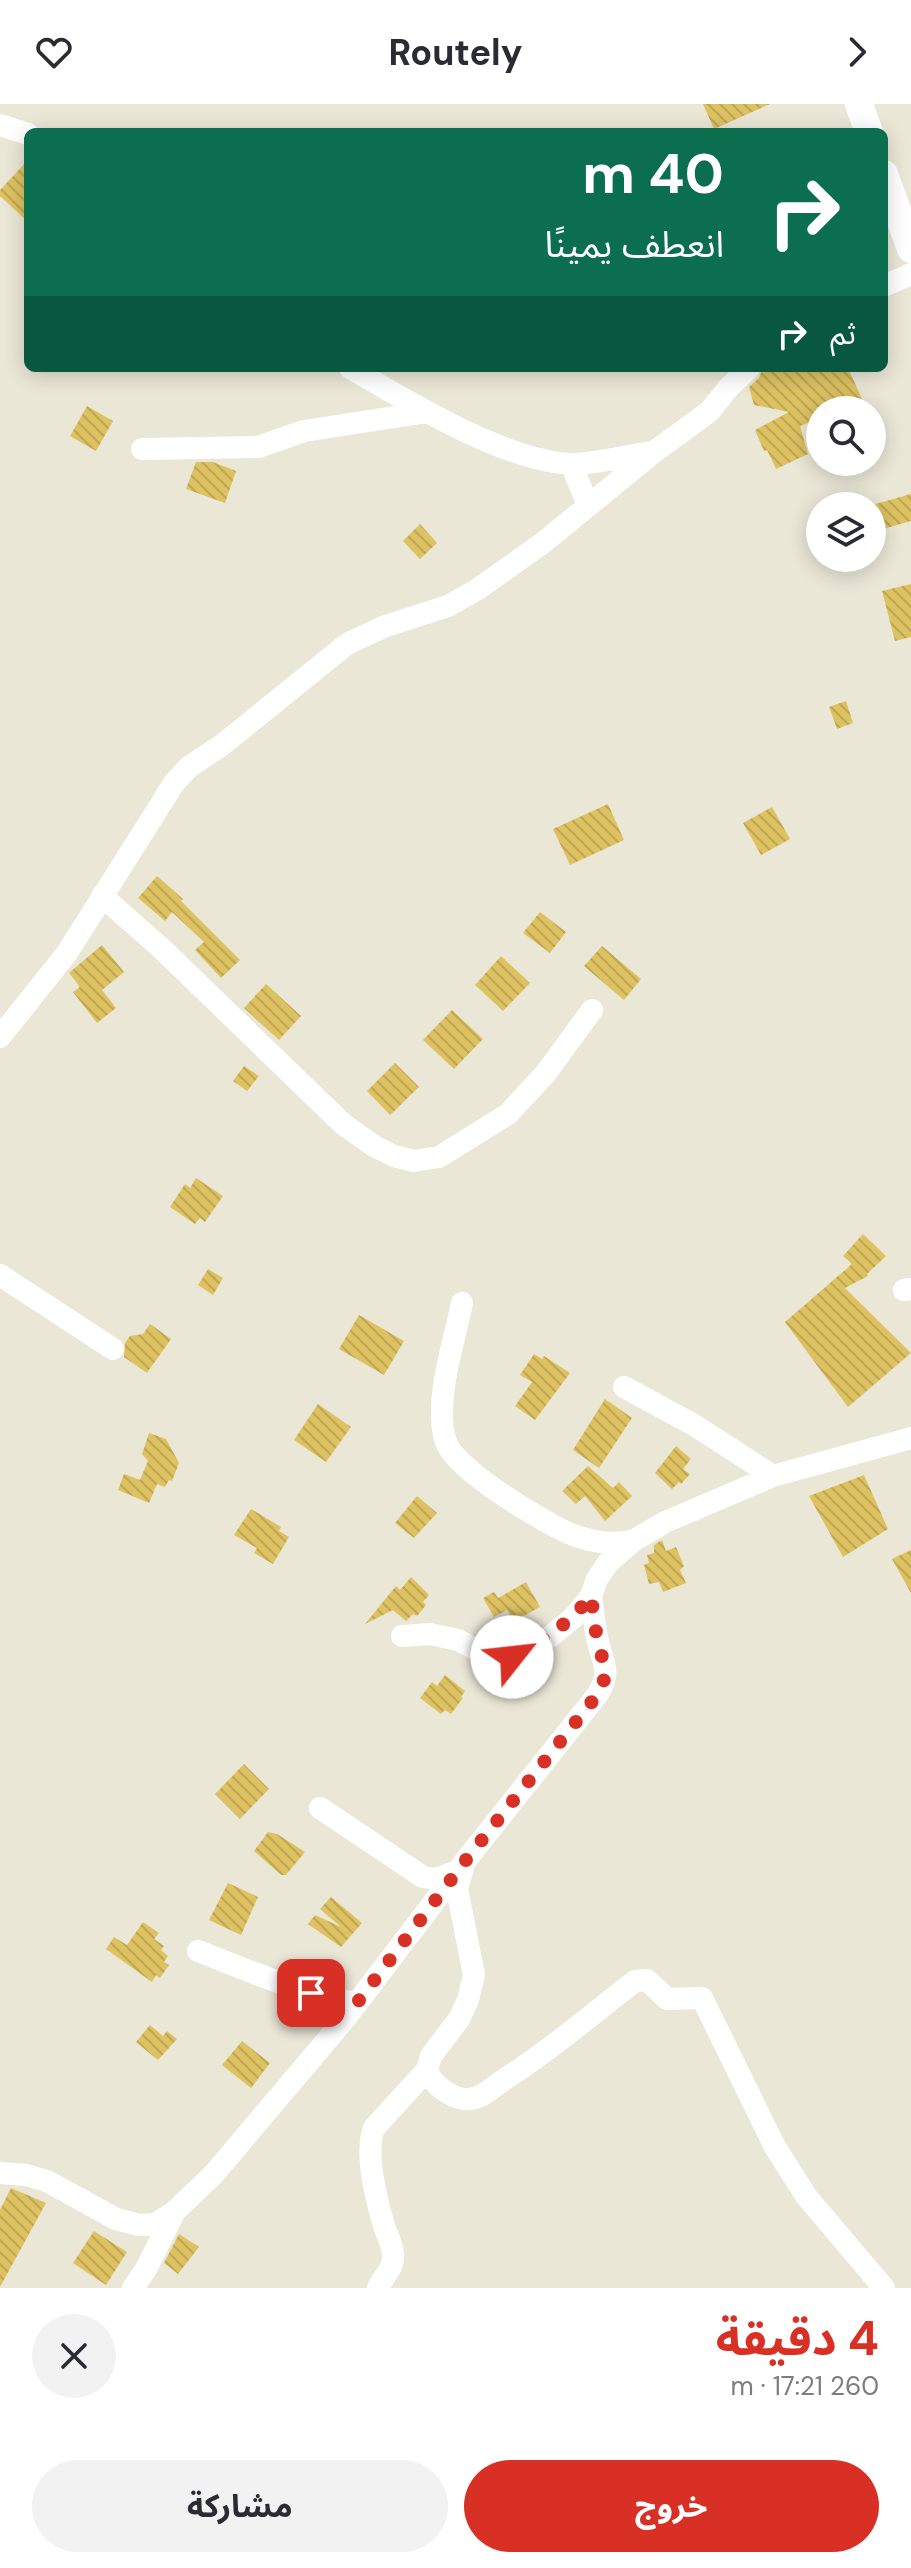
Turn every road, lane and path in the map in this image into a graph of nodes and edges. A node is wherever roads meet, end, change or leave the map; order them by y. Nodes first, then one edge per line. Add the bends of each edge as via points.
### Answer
1 (859, 104) edge
2 (0, 125) edge
3 (868, 128) edge
4 (24, 133) edge
5 (888, 185) edge
6 (911, 249) edge
7 (911, 274) edge
8 (888, 284) edge
9 (357, 372) edge
10 (745, 372) edge
11 (427, 412) junction
12 (142, 449) dead end
13 (654, 452) junction
14 (571, 464) junction
15 (588, 505) junction
16 (102, 896) junction
17 (592, 1010) dead end
18 (0, 1037) edge
19 (0, 1275) edge
20 (462, 1303) dead end
21 (113, 1349) dead end
22 (624, 1387) dead end
23 (911, 1438) edge
24 (773, 1476) junction
25 (633, 1541) junction
26 (591, 1596) junction
27 (402, 1636) dead end
28 (320, 1808) dead end
29 (462, 1865) junction
30 (198, 1951) dead end
31 (357, 2003) junction
32 (427, 2070) junction
33 (0, 2173) edge
34 (174, 2212) junction
35 (133, 2288) edge
36 (378, 2288) edge
37 (884, 2288) edge

1 - 3 main road
2 - 4 street
5 - 6 main road
7 - 8 street
9 - 11 street
10 - 13 street via 710,411
11 - 12 street via 304,431 258,447
11 - 14 street via 513,450
13 - 14 street
13 - 15 street
14 - 15 street
15 - 16 street via 478,589 448,606 347,644 189,767
16 - 17 street via 343,1124 374,1146 414,1161 439,1157 508,1114
16 - 18 street via 67,953
19 - 21 street
20 - 25 street via 441,1405 446,1444 461,1465 554,1527 608,1544
22 - 24 street
23 - 24 street
24 - 25 street
25 - 26 street via 608,1563
26 - 27 street via 551,1636 502,1660 458,1640
26 - 29 street via 606,1680
28 - 29 street via 423,1877 436,1879
29 - 31 street
29 - 32 street via 457,1889 474,1975 459,2019 431,2056
30 - 31 street via 293,1988
31 - 34 street via 213,2175
32 - 36 street via 369,2140 393,2257
32 - 37 street via 430,2081 468,2100 531,2063 635,1981 647,1980 667,1999 702,1998 775,2147 806,2196
33 - 34 street via 47,2181 116,2219 139,2225 155,2224
34 - 35 street

